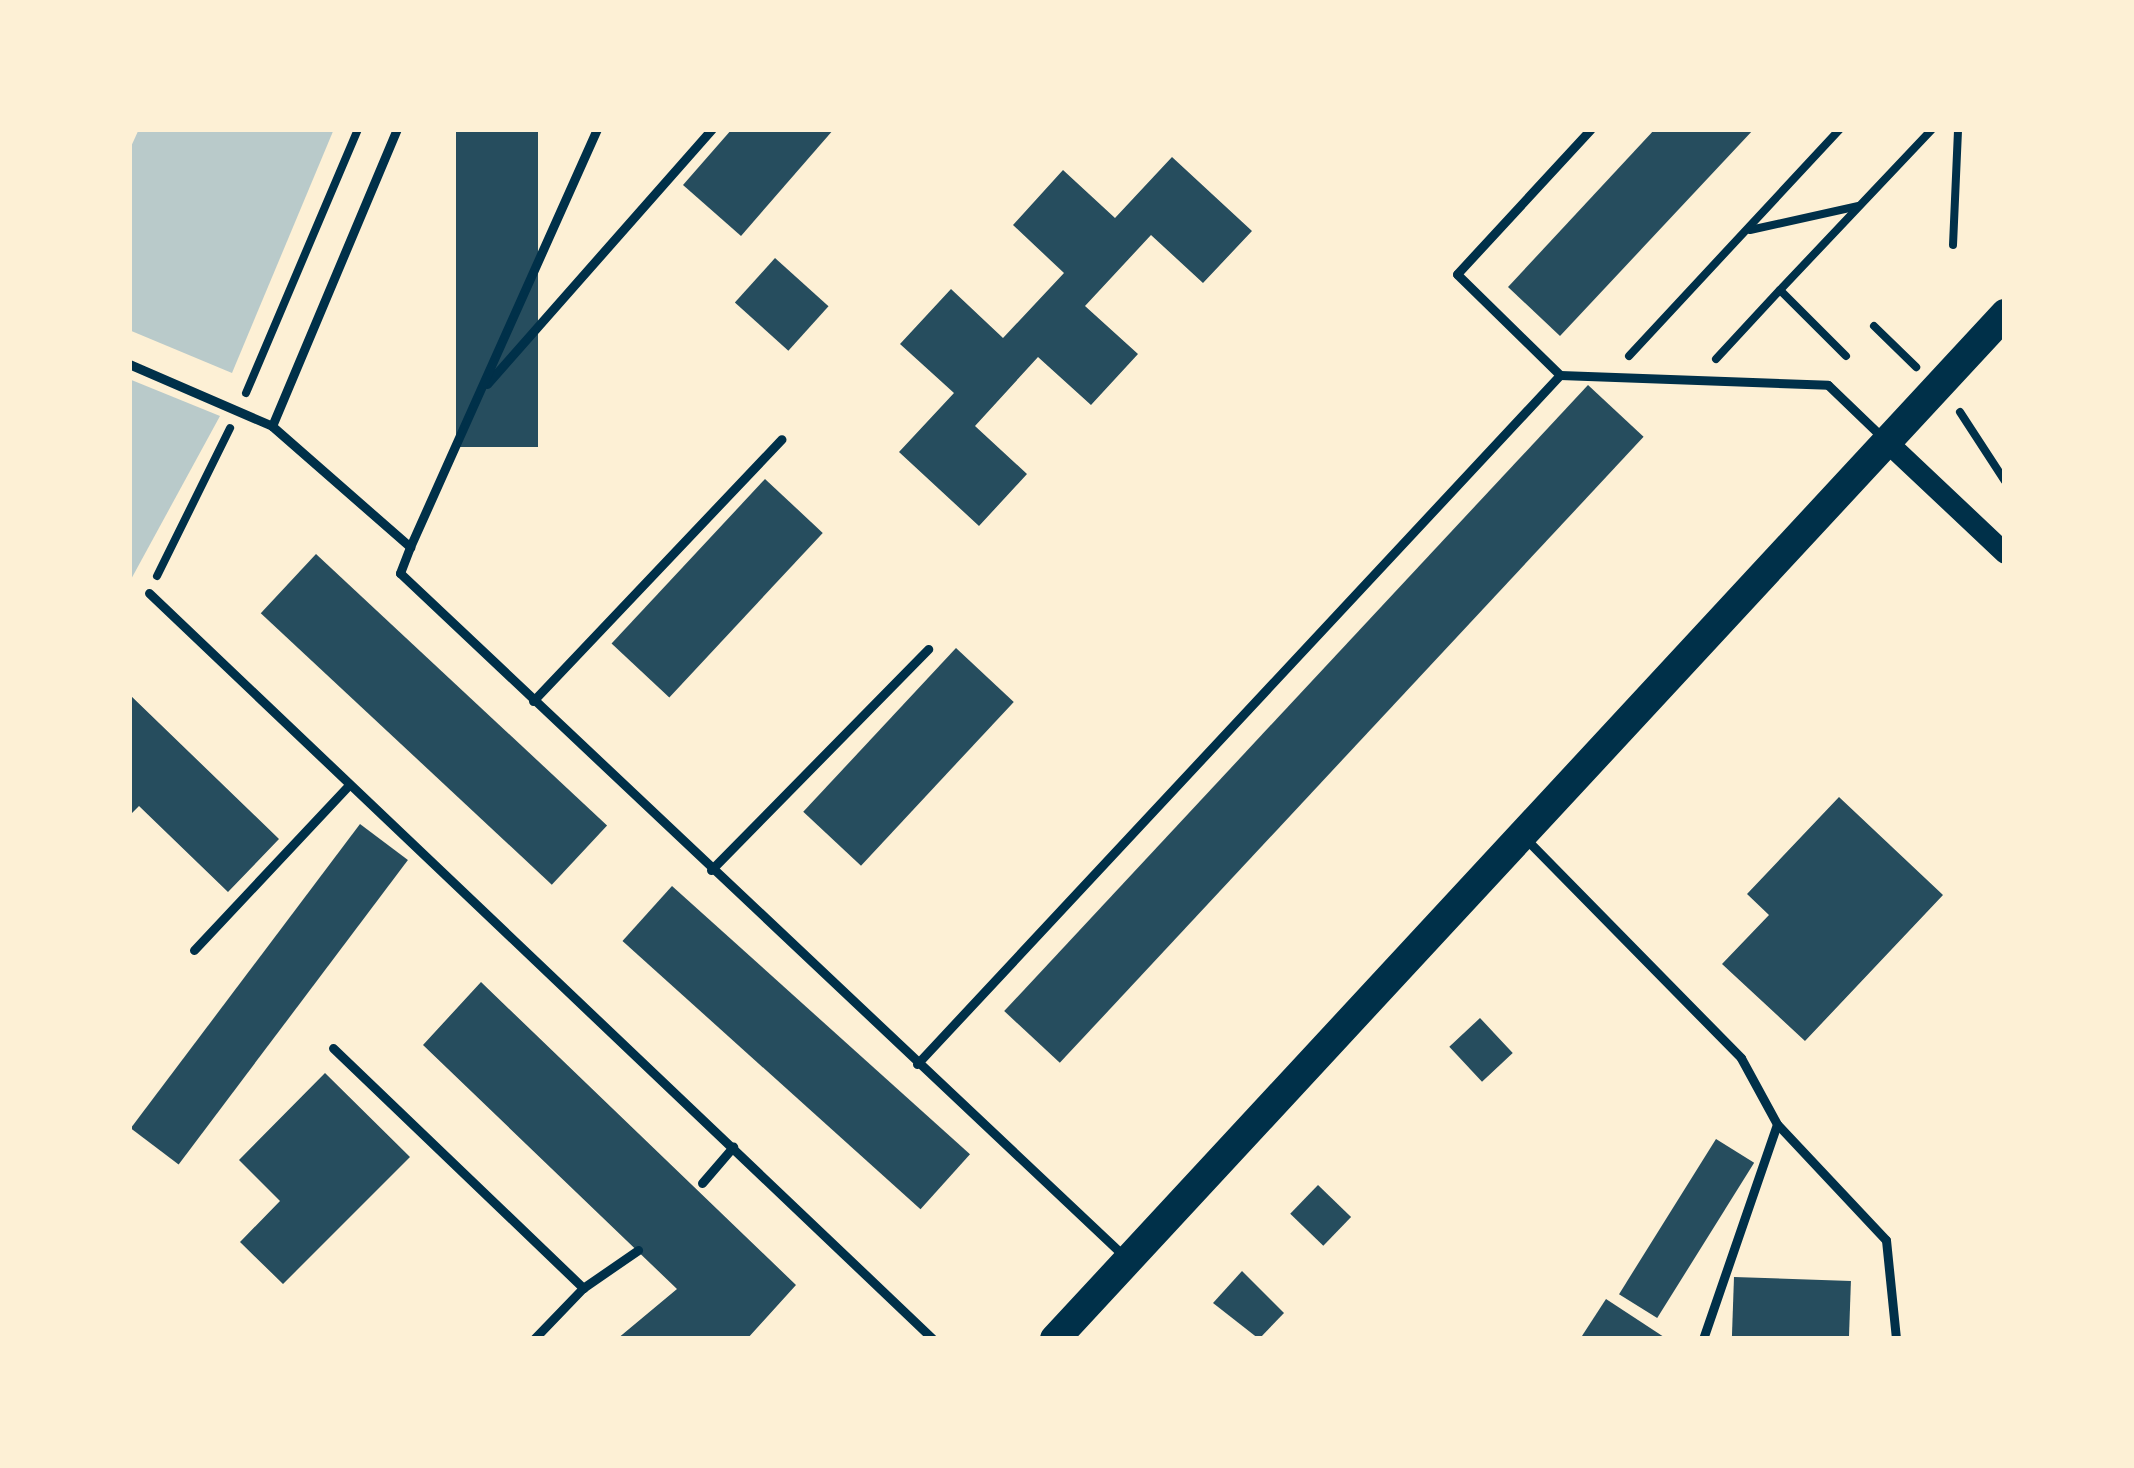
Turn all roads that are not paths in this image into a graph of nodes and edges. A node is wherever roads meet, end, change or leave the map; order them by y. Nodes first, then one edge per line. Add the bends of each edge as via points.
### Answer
1 (397, 129) edge
2 (597, 129) edge
3 (712, 129) edge
4 (1592, 129) edge
5 (2005, 314) edge
6 (129, 364) edge
7 (1560, 375) junction
8 (479, 393) junction
9 (272, 426) junction
10 (782, 439) dead end
11 (1886, 442) junction
12 (410, 547) junction
13 (2005, 553) edge
14 (149, 593) road end
15 (928, 650) dead end
16 (533, 701) junction
17 (349, 785) junction
18 (1522, 835) junction
19 (711, 870) junction
20 (194, 950) dead end
21 (333, 1048) dead end
22 (917, 1064) junction
23 (1777, 1124) junction
24 (733, 1148) junction
25 (702, 1183) dead end
26 (638, 1250) dead end
27 (1128, 1261) junction
28 (583, 1288) junction
29 (534, 1339) edge
30 (933, 1339) edge
31 (1055, 1339) edge
32 (1703, 1339) edge
33 (1896, 1339) edge

1 - 9 lane
2 - 8 lane
3 - 8 lane
4 - 7 lane via 1457,274
5 - 11 main road
6 - 9 lane
7 - 11 lane via 1828,385
7 - 22 lane
8 - 12 lane
9 - 12 lane
10 - 16 lane
11 - 13 street
11 - 18 main road
12 - 16 lane via 400,573
14 - 17 lane
15 - 19 lane
16 - 19 lane
17 - 20 lane
17 - 24 lane
18 - 23 lane via 1741,1058
18 - 27 main road
19 - 22 lane
21 - 28 lane
22 - 27 lane
23 - 32 lane
23 - 33 lane via 1886,1240
24 - 25 lane
24 - 30 lane
26 - 28 lane
27 - 31 main road
28 - 29 lane

